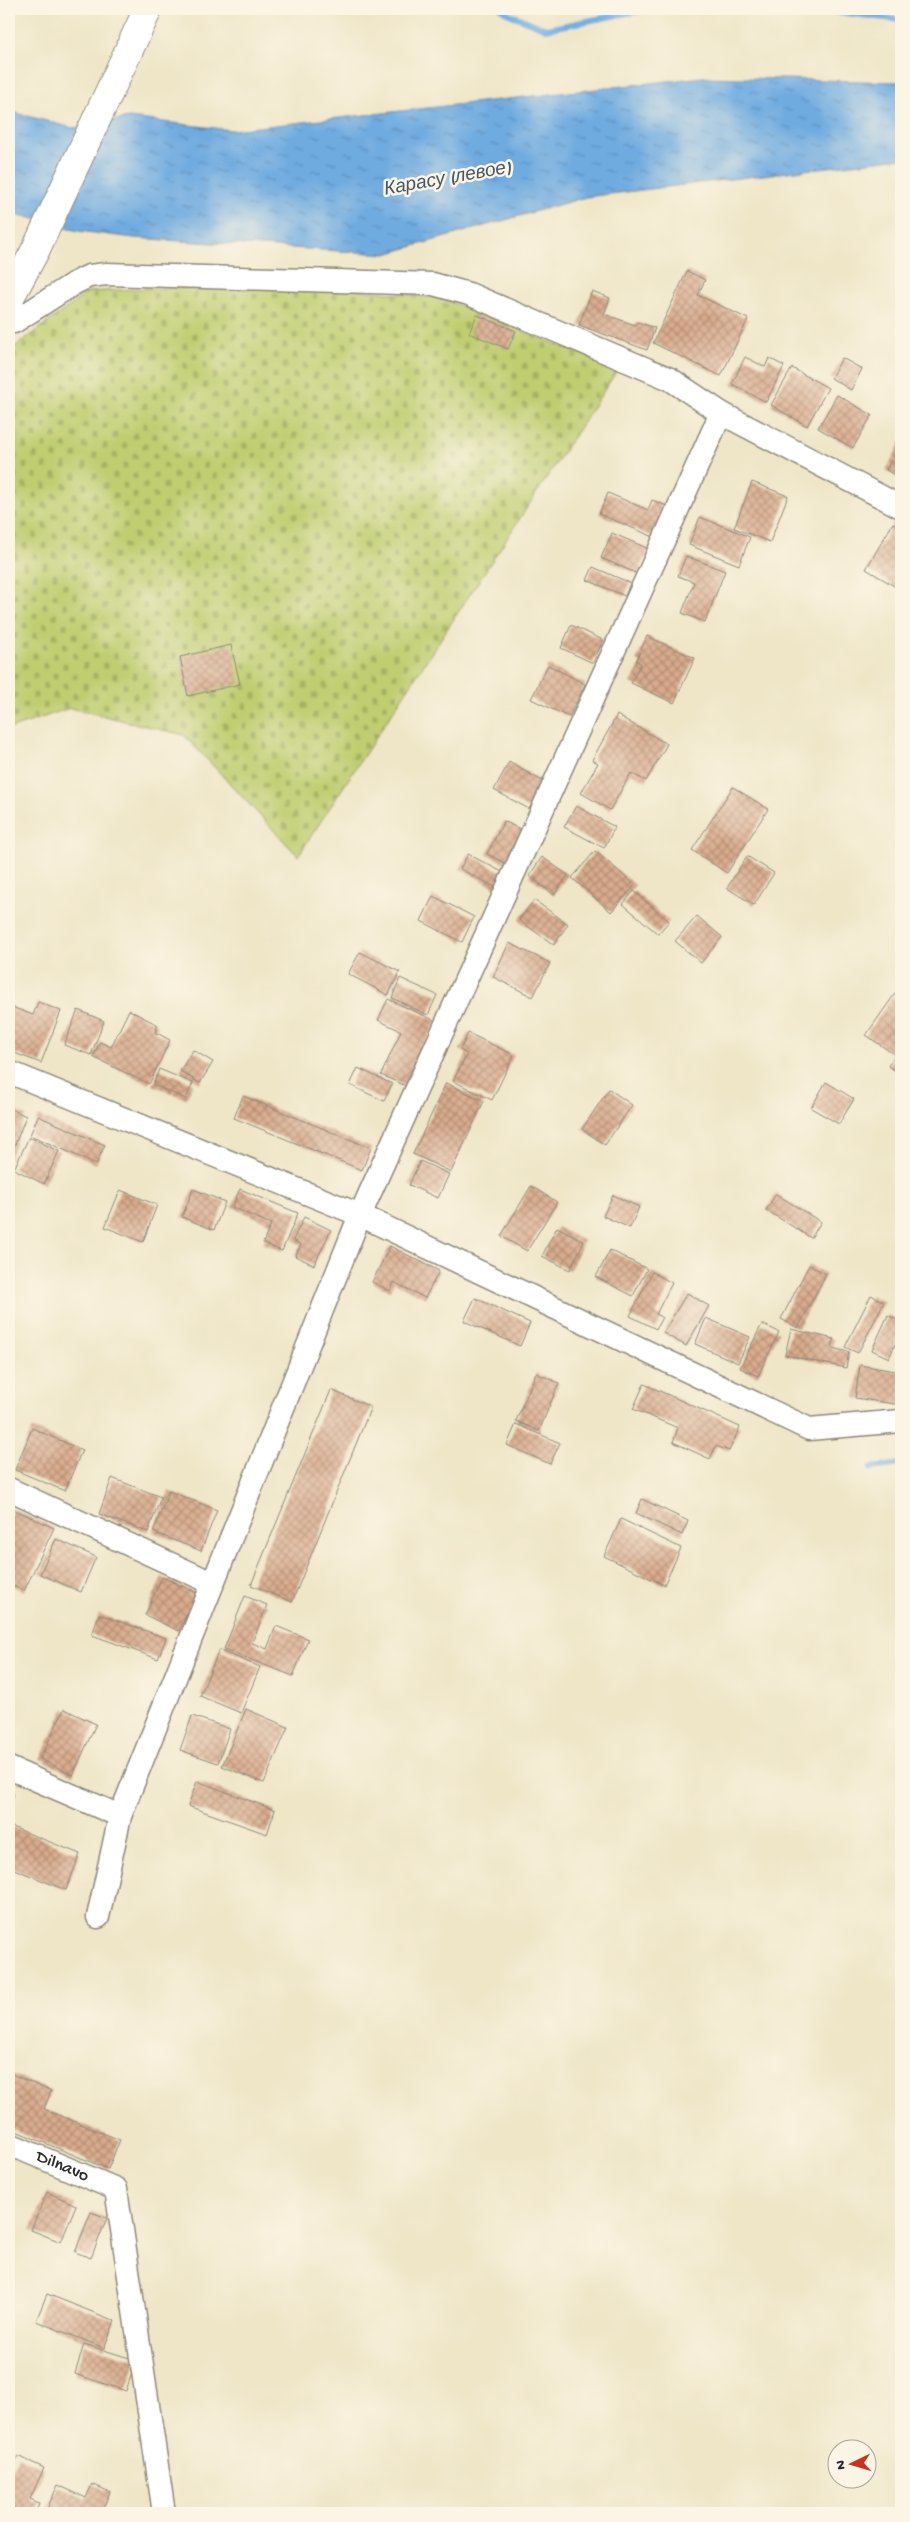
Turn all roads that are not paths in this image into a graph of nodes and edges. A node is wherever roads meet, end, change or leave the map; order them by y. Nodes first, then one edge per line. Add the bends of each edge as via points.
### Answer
1 (148, 9) edge
2 (9, 299) edge
3 (9, 322) edge
4 (720, 413) junction
5 (901, 507) edge
6 (9, 1072) edge
7 (360, 1215) junction
8 (901, 1421) edge
9 (9, 1489) edge
10 (212, 1583) junction
11 (9, 1768) edge
12 (120, 1816) junction
13 (98, 1917) dead end
14 (9, 2144) edge
15 (164, 2513) edge

1 - 2 street via 35,251
3 - 4 street via 89,276 107,274 433,284 469,294 670,379
4 - 5 street
4 - 7 street
6 - 7 street
7 - 8 street via 809,1429
7 - 10 street
9 - 10 street
10 - 12 street
11 - 12 street
12 - 13 street
14 - 15 street, Dilnavo via 116,2189

